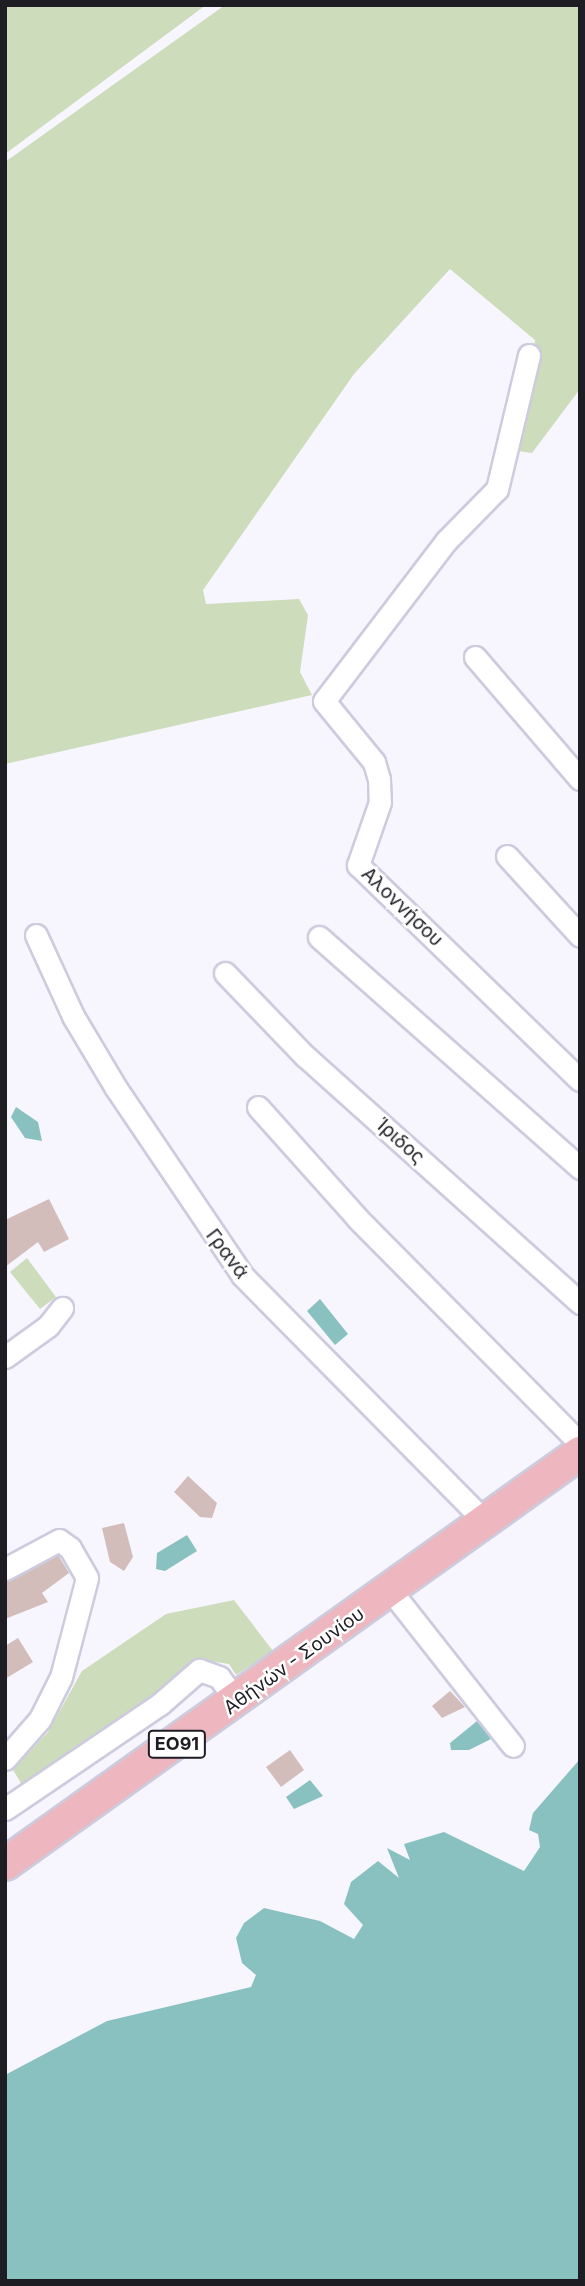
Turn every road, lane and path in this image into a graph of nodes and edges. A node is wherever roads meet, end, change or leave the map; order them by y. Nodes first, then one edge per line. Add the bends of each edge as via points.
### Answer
1 (529, 355) dead end
2 (475, 657) dead end
3 (580, 779) edge
4 (507, 856) dead end
5 (36, 935) dead end
6 (580, 936) edge
7 (319, 937) dead end
8 (225, 973) dead end
9 (580, 1080) edge
10 (258, 1107) dead end
11 (580, 1168) edge
12 (580, 1303) edge
13 (61, 1308) dead end
14 (5, 1357) edge
15 (580, 1443) edge
16 (580, 1453) edge
17 (486, 1522) junction
18 (5, 1569) edge
19 (391, 1591) junction
20 (237, 1702) junction
21 (513, 1746) dead end
22 (5, 1759) edge
23 (5, 1809) edge
24 (5, 1864) edge

1 - 9 street, Αλοννήσου via 497,489 446,541 324,701 374,762 379,779 380,802 358,866
2 - 3 street
4 - 6 street
5 - 17 street, Γρανά via 109,1076 242,1275
7 - 11 street
8 - 12 street, Ίριδος via 305,1056
10 - 15 street via 358,1219
13 - 14 street via 48,1326
16 - 17 main road, Αθήνών - Σουνίου / ΕΟ91
17 - 19 main road, Αθήνών - Σουνίου / ΕΟ91
18 - 22 street via 59,1541 70,1548 87,1578 87,1595 56,1687 40,1719
19 - 20 main road, Αθήνών - Σουνίου / ΕΟ91
19 - 21 street
20 - 23 street via 219,1676 199,1670 160,1704
20 - 24 main road, Αθήνών - Σουνίου / ΕΟ91

